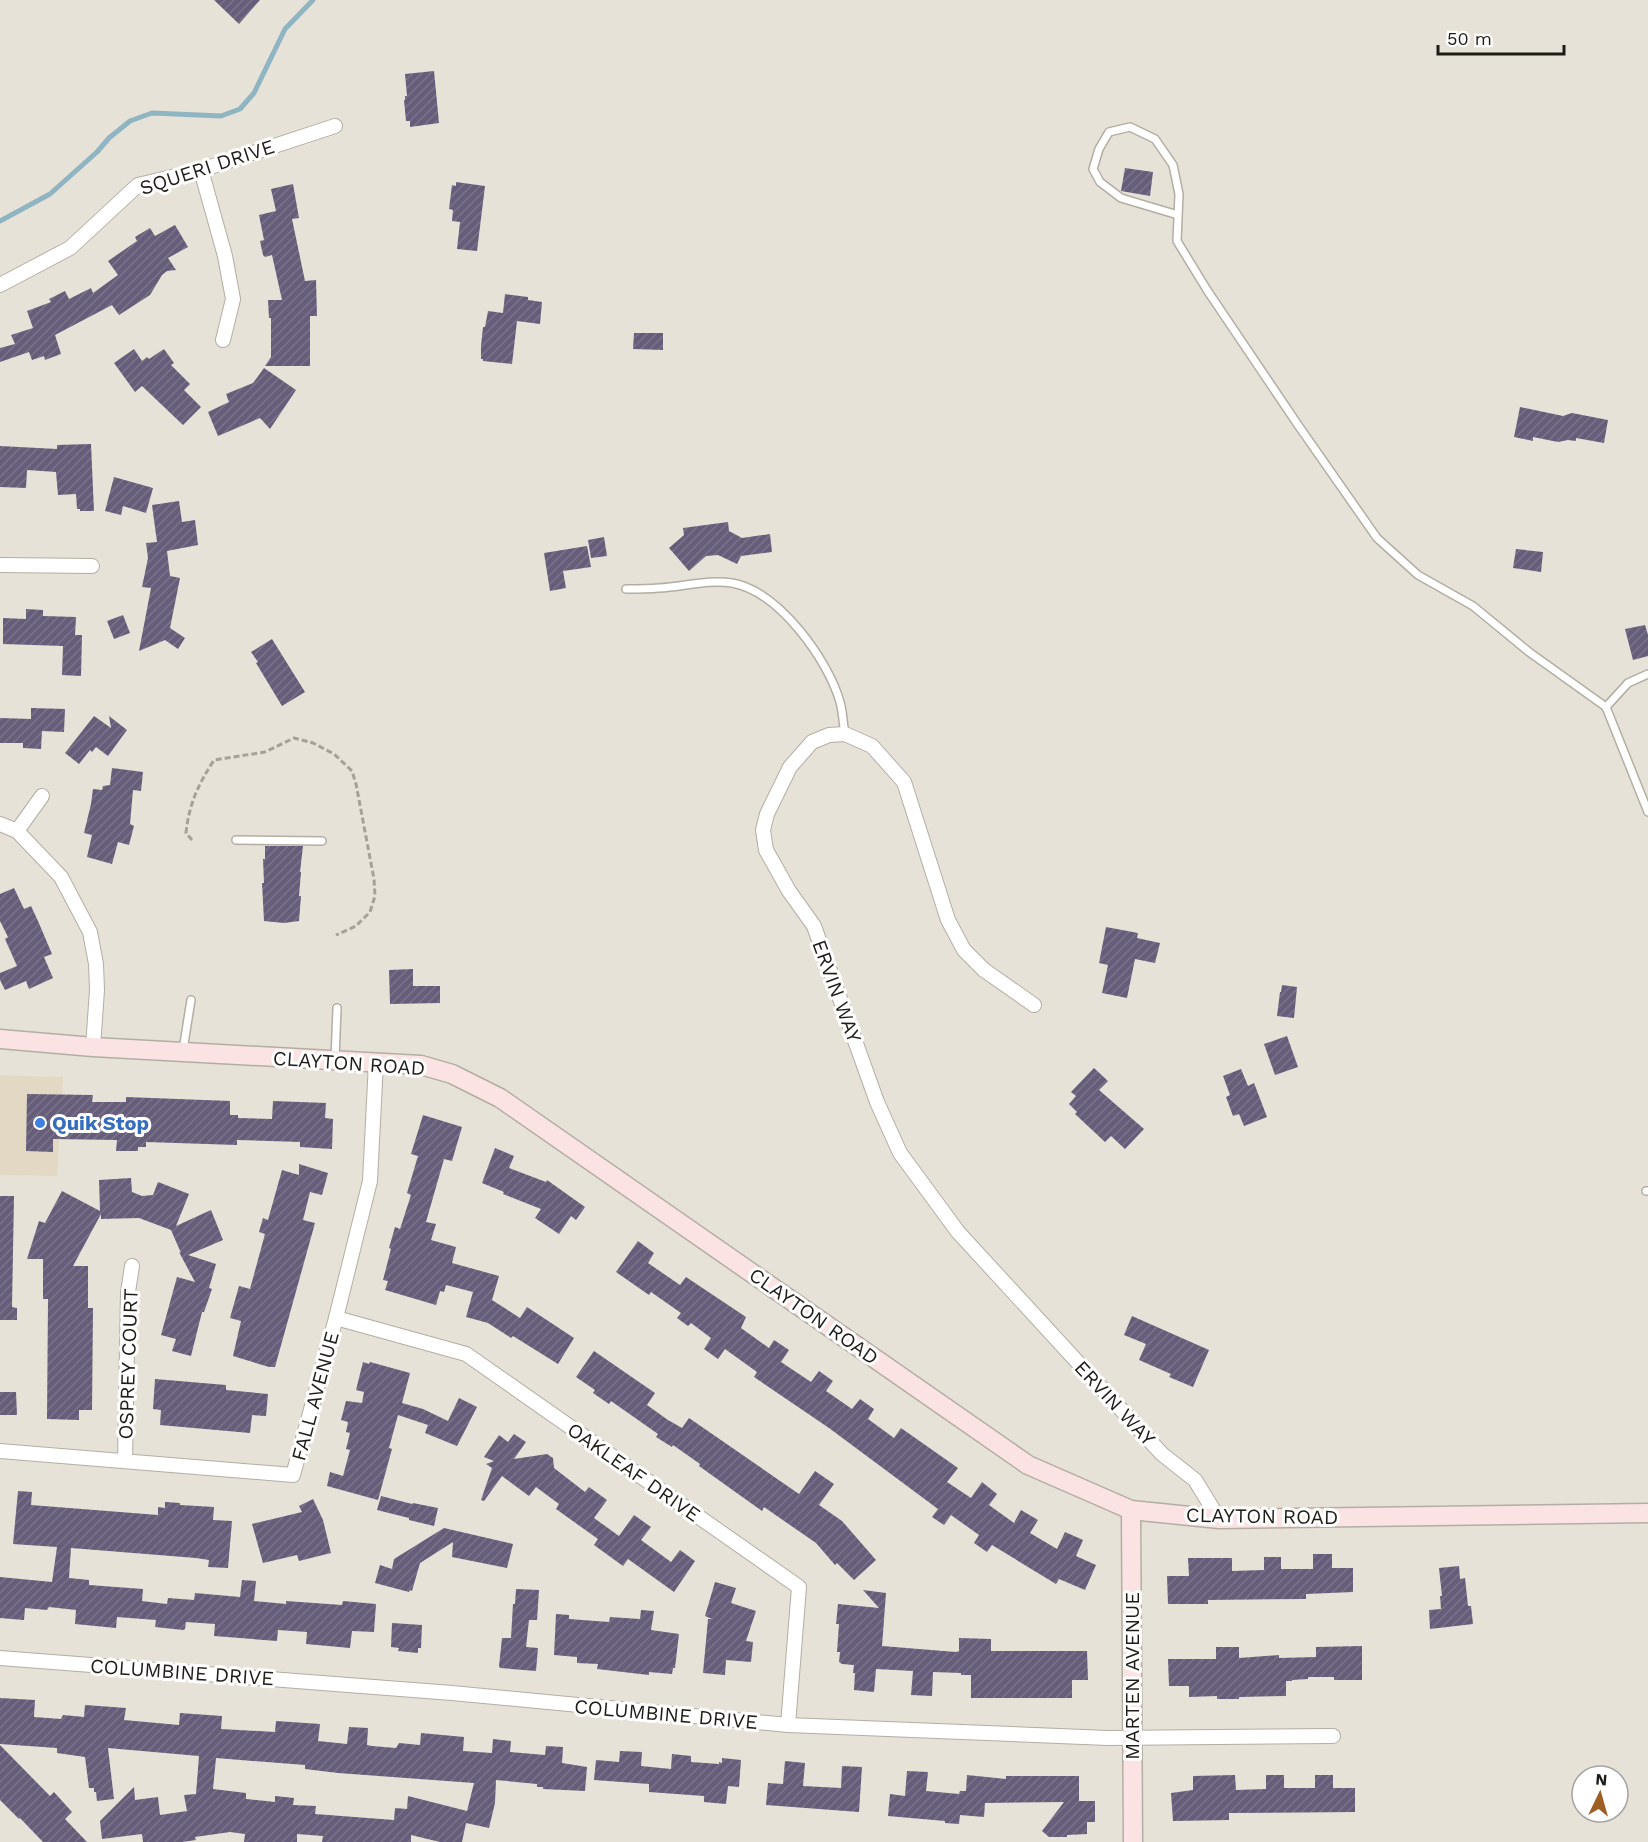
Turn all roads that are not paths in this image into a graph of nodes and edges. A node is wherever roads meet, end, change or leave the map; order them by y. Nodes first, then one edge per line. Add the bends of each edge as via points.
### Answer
1 (335, 126) dead end
2 (201, 170) junction
3 (1178, 215) junction
4 (0, 285) edge
5 (223, 340) dead end
6 (0, 565) edge
7 (92, 566) dead end
8 (626, 589) dead end
9 (1648, 674) edge
10 (1606, 706) junction
11 (845, 734) junction
12 (42, 796) dead end
13 (1648, 812) edge
14 (0, 824) edge
15 (17, 831) junction
16 (236, 840) dead end
17 (322, 842) dead end
18 (191, 1000) dead end
19 (1034, 1005) dead end
20 (337, 1008) dead end
21 (0, 1039) edge
22 (93, 1047) junction
23 (183, 1052) junction
24 (335, 1060) junction
25 (376, 1062) junction
26 (132, 1266) dead end
27 (336, 1318) junction
28 (0, 1451) edge
29 (125, 1461) junction
30 (1131, 1510) junction
31 (1648, 1513) edge
32 (1219, 1519) junction
33 (0, 1658) edge
34 (788, 1725) junction
35 (1333, 1736) dead end
36 (1132, 1737) junction
37 (1133, 1842) edge

1 - 2 street, SQUERI DRIVE
2 - 4 street, SQUERI DRIVE via 138,185 70,248
2 - 5 street via 233,299
3 - 3 lane via 1179,194 1173,165 1155,139 1130,127 1109,132 1093,169 1100,182 1121,198
3 - 10 lane via 1177,241 1201,280 1377,538 1418,574 1473,606 1529,652
6 - 7 street
8 - 11 lane via 709,582 734,583 757,593 788,616 827,671 840,703
9 - 10 lane via 1628,683
10 - 13 lane
11 - 19 street via 872,746 904,782 948,920 964,950 984,970
11 - 32 street, ERVIN WAY via 812,742 790,767 767,813 763,830 766,850 814,926 877,1102 900,1153 958,1232 1162,1454 1195,1480
12 - 15 street
14 - 15 street
15 - 22 street via 61,877 90,932 97,990
16 - 17 lane
18 - 23 lane
20 - 24 lane
21 - 22 street, CLAYTON ROAD
22 - 23 street, CLAYTON ROAD
23 - 24 street, CLAYTON ROAD
24 - 25 street, CLAYTON ROAD
25 - 27 street, FALL AVENUE via 370,1180
25 - 30 street, CLAYTON ROAD via 421,1065 452,1074 500,1098 1028,1465
26 - 29 street, OSPREY COURT via 128,1292
27 - 29 street, FALL AVENUE via 293,1475
27 - 34 street, OAKLEAF DRIVE via 466,1354 799,1587
28 - 29 street, FALL AVENUE
30 - 32 street, CLAYTON ROAD
30 - 36 street, MARTEN AVENUE
31 - 32 street, CLAYTON ROAD
33 - 34 street, COLUMBINE DRIVE via 452,1693
34 - 36 street, COLUMBINE DRIVE
35 - 36 street, COLUMBINE DRIVE
36 - 37 street, MARTEN AVENUE

